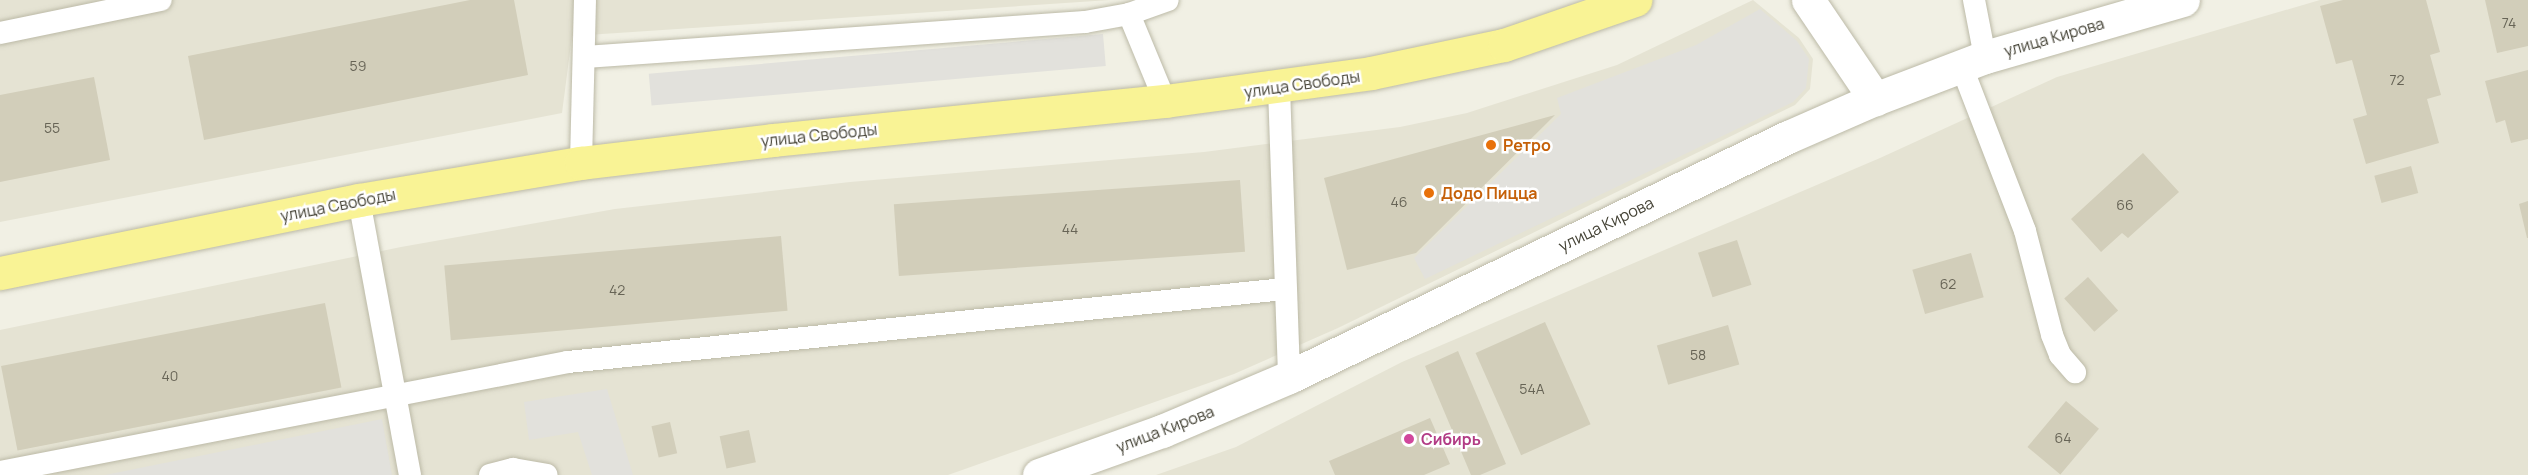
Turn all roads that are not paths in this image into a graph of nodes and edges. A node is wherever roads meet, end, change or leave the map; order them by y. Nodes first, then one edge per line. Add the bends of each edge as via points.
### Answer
1 (161, 0) edge
2 (585, 0) edge
3 (1168, 0) edge
4 (1635, 0) edge
5 (1808, 0) edge
6 (1974, 0) edge
7 (2183, 0) edge
8 (1129, 14) junction
9 (0, 33) edge
10 (585, 57) junction
11 (1973, 61) junction
12 (1279, 88) junction
13 (1875, 99) junction
14 (1165, 101) junction
15 (581, 164) junction
16 (359, 200) junction
17 (0, 273) edge
18 (1284, 289) junction
19 (2075, 372) dead end
20 (1289, 377) junction
21 (394, 393) junction
22 (0, 472) edge
23 (410, 475) edge
24 (490, 475) edge
25 (546, 475) edge
26 (1039, 475) edge

1 - 9 lane
2 - 10 lane
3 - 8 lane
4 - 12 main road, улица Свободы via 1504,45
5 - 13 street
6 - 11 lane
7 - 11 street, улица Кирова
8 - 10 lane via 1085,22
8 - 14 lane
10 - 15 lane
11 - 13 street, улица Кирова
11 - 19 lane via 2022,220 2052,335 2060,355
12 - 14 main road, улица Свободы
12 - 18 lane
13 - 20 street, улица Кирова
14 - 15 main road, улица Свободы via 772,140
15 - 16 main road, улица Свободы
16 - 17 main road, улица Свободы
16 - 21 lane
18 - 20 lane
18 - 21 lane via 568,362
20 - 26 street, улица Кирова via 1210,412
21 - 22 lane
21 - 23 lane
24 - 25 lane via 513,469

